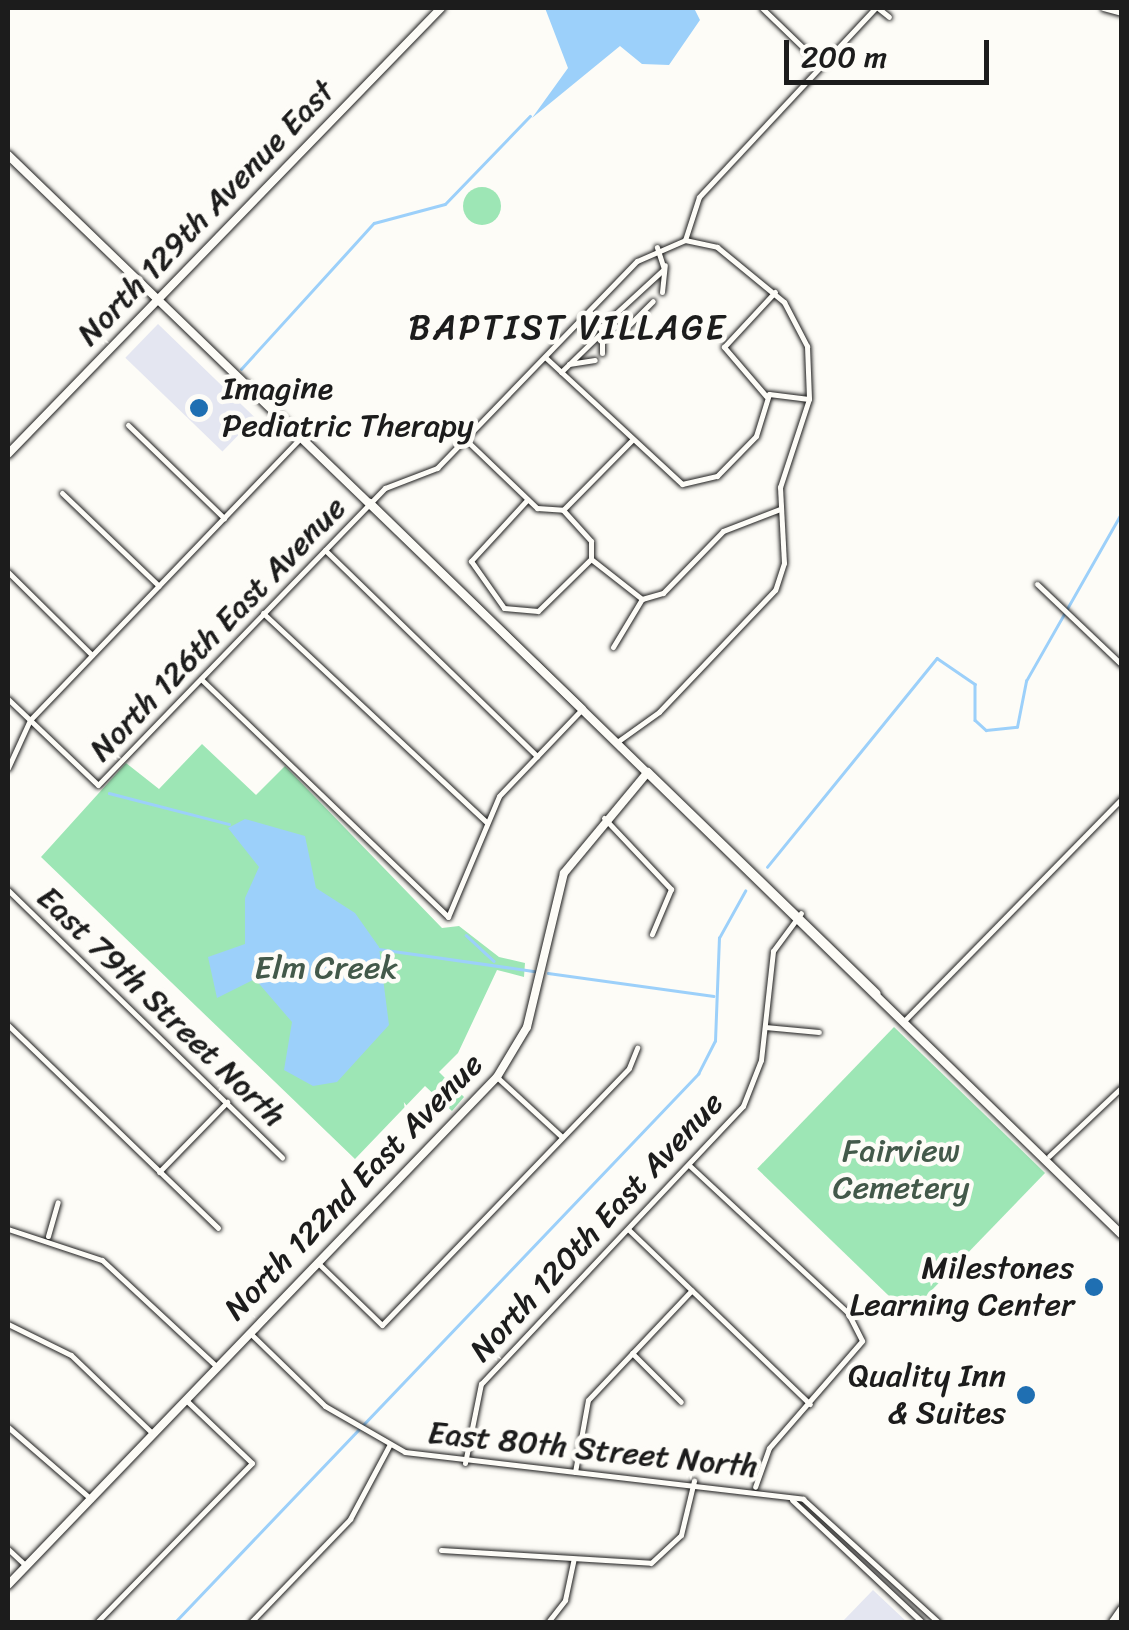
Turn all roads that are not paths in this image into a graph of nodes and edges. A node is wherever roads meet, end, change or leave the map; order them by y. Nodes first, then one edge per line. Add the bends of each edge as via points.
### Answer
1 (441, 8) edge
2 (762, 8) edge
3 (877, 8) edge
4 (1103, 8) edge
5 (1122, 13) edge
6 (889, 18) dead end
7 (820, 64) junction
8 (8, 156) edge
9 (686, 240) junction
10 (657, 247) junction
11 (665, 265) junction
12 (662, 292) dead end
13 (774, 292) junction
14 (154, 300) junction
15 (654, 301) dead end
16 (589, 311) junction
17 (602, 326) junction
18 (602, 353) dead end
19 (544, 356) junction
20 (595, 360) dead end
21 (569, 364) junction
22 (561, 372) junction
23 (766, 396) junction
24 (809, 399) junction
25 (128, 425) dead end
26 (302, 438) junction
27 (465, 439) junction
28 (632, 440) junction
29 (8, 454) edge
30 (62, 493) dead end
31 (527, 500) junction
32 (370, 503) junction
33 (780, 509) junction
34 (562, 510) junction
35 (224, 518) junction
36 (325, 550) junction
37 (592, 559) junction
38 (8, 572) edge
39 (1037, 584) dead end
40 (158, 586) junction
41 (642, 599) junction
42 (263, 614) junction
43 (613, 648) dead end
44 (92, 654) junction
45 (1122, 665) edge
46 (200, 679) junction
47 (8, 698) edge
48 (582, 709) junction
49 (30, 720) junction
50 (617, 742) junction
51 (537, 756) junction
52 (8, 768) edge
53 (648, 772) junction
54 (1122, 798) edge
55 (604, 818) junction
56 (486, 822) junction
57 (8, 890) edge
58 (801, 912) junction
59 (793, 921) junction
60 (652, 934) dead end
61 (876, 993) junction
62 (904, 1021) junction
63 (8, 1025) edge
64 (765, 1027) junction
65 (818, 1032) dead end
66 (637, 1048) dead end
67 (497, 1077) junction
68 (1122, 1087) edge
69 (227, 1102) junction
70 (562, 1137) junction
71 (1049, 1156) junction
72 (282, 1157) dead end
73 (690, 1166) junction
74 (159, 1172) junction
75 (58, 1202) dead end
76 (218, 1228) dead end
77 (8, 1229) edge
78 (629, 1230) junction
79 (1122, 1235) edge
80 (48, 1236) junction
81 (318, 1262) junction
82 (692, 1290) junction
83 (8, 1324) edge
84 (250, 1333) junction
85 (632, 1353) junction
86 (218, 1366) junction
87 (186, 1400) junction
88 (681, 1402) dead end
89 (810, 1404) junction
90 (8, 1427) edge
91 (153, 1434) junction
92 (388, 1446) junction
93 (465, 1462) junction
94 (575, 1472) junction
95 (694, 1481) junction
96 (756, 1488) junction
97 (91, 1498) junction
98 (792, 1500) junction
99 (8, 1549) edge
100 (441, 1550) dead end
101 (573, 1562) junction
102 (26, 1566) junction
103 (8, 1585) edge
104 (1122, 1610) edge
105 (97, 1622) edge
106 (251, 1622) edge
107 (548, 1622) edge
108 (922, 1622) edge
109 (938, 1622) edge
110 (1113, 1622) edge

1 - 14 main road, North 129th Avenue East
2 - 7 street
3 - 6 street
3 - 7 street
4 - 5 street
7 - 9 street via 693,204
8 - 14 main road
9 - 10 street
9 - 13 street via 717,247
10 - 11 street
10 - 16 street, North 126th East Avenue
11 - 12 street
11 - 17 street
13 - 23 street via 724,347
13 - 24 street via 807,346
14 - 26 main road
14 - 29 main road, North 129th Avenue East
15 - 17 street via 628,326
16 - 17 street
16 - 19 street, North 126th East Avenue
17 - 18 street
17 - 21 street
19 - 22 street
19 - 27 street, North 126th East Avenue
20 - 21 street
21 - 22 street
22 - 28 street
23 - 24 street
23 - 28 street via 756,436 708,480 676,483
24 - 33 street
25 - 35 street
26 - 32 main road
26 - 35 street
27 - 31 street
27 - 32 street, North 126th East Avenue via 436,468 390,483
28 - 34 street
30 - 40 street
31 - 34 street
31 - 37 street via 471,561 504,608 528,614
32 - 36 street, North 126th East Avenue
32 - 48 main road
33 - 41 street via 738,520 663,593
33 - 50 street via 784,563 770,597 659,712
34 - 37 street via 591,542
35 - 40 street
36 - 42 street, North 126th East Avenue
36 - 51 street
37 - 41 street
38 - 44 street
39 - 45 street
40 - 44 street
41 - 43 street
42 - 46 street, North 126th East Avenue
42 - 56 street
44 - 49 street
46 - 49 street, North 126th East Avenue via 98,786
46 - 56 street via 448,917
47 - 49 street
48 - 50 main road
48 - 51 street
49 - 52 street
50 - 53 main road
51 - 56 street
53 - 55 main road, North 122nd East Avenue
53 - 58 main road
53 - 59 main road
54 - 62 street
55 - 60 street via 671,889
55 - 67 main road, North 122nd East Avenue via 557,891 534,1006
57 - 69 street, East 79th Street North
58 - 59 street, North 120th East Avenue
58 - 61 main road
59 - 61 main road
59 - 64 street, North 120th East Avenue via 774,951
61 - 62 main road
62 - 71 main road
63 - 74 street
64 - 65 street
64 - 73 street, North 120th East Avenue via 743,1106
66 - 70 street
67 - 70 street
67 - 81 main road, North 122nd East Avenue
68 - 71 street
69 - 72 street, East 79th Street North
69 - 74 street
70 - 81 street via 382,1325
71 - 79 main road
73 - 78 street, North 120th East Avenue
73 - 89 street via 848,1313 862,1341
74 - 76 street
75 - 80 street
77 - 80 street
78 - 82 street
78 - 93 street, North 120th East Avenue via 481,1384
80 - 86 street via 116,1270
81 - 84 main road, North 122nd East Avenue
82 - 85 street
82 - 89 street
83 - 91 street via 71,1355
84 - 86 main road, North 122nd East Avenue
84 - 92 street, East 80th Street North via 326,1406
85 - 88 street
85 - 94 street via 584,1408
86 - 87 main road, North 122nd East Avenue
87 - 91 main road, North 122nd East Avenue
87 - 105 street via 252,1463
89 - 96 street via 769,1448
90 - 97 street
91 - 97 main road, North 122nd East Avenue
92 - 93 street, East 80th Street North
92 - 106 street via 350,1519
93 - 94 street, East 80th Street North
94 - 95 street, East 80th Street North
95 - 96 street, East 80th Street North
95 - 101 street via 686,1526 660,1559
96 - 98 street, East 80th Street North
97 - 102 main road, North 122nd East Avenue
98 - 108 street, East 80th Street North
98 - 109 street, East 80th Street North via 819,1510
99 - 102 street
100 - 101 street
101 - 107 street via 566,1600
102 - 103 main road, North 122nd East Avenue
104 - 110 main road

